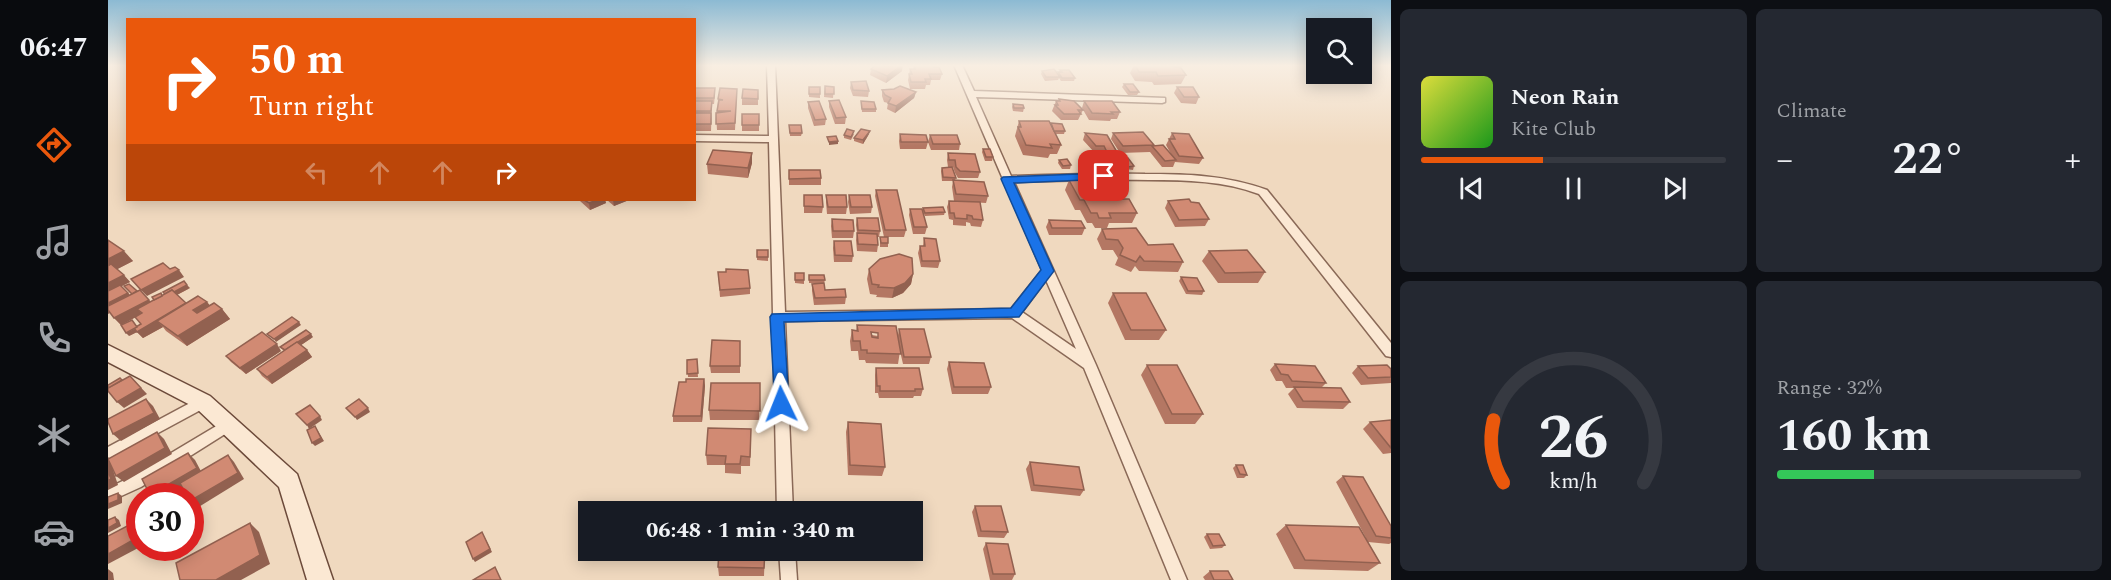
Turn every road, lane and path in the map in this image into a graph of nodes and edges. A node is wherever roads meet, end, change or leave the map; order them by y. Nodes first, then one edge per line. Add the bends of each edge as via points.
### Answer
1 (772, 92) edge
2 (971, 94) joint
3 (1162, 100) dead end
4 (696, 138) edge
5 (773, 139) junction
6 (1007, 179) junction
7 (1047, 271) junction
8 (1014, 313) junction
9 (777, 317) junction
10 (1391, 352) edge
11 (108, 353) edge
12 (1089, 365) junction
13 (203, 402) junction
14 (228, 425) junction
15 (108, 454) edge
16 (108, 495) edge
17 (785, 501) edge
18 (788, 561) edge
19 (320, 580) edge
20 (789, 580) edge
21 (1179, 580) edge

1 - 5 street
2 - 3 street
2 - 6 street
4 - 5 street
5 - 9 street
6 - 7 street
6 - 10 street via 1189,178 1248,186 1263,192
7 - 8 street
7 - 12 street
8 - 9 street
8 - 12 street
9 - 17 street
11 - 13 street
12 - 21 street
13 - 14 street
13 - 15 street
14 - 16 street
14 - 19 street via 289,481
18 - 20 street

